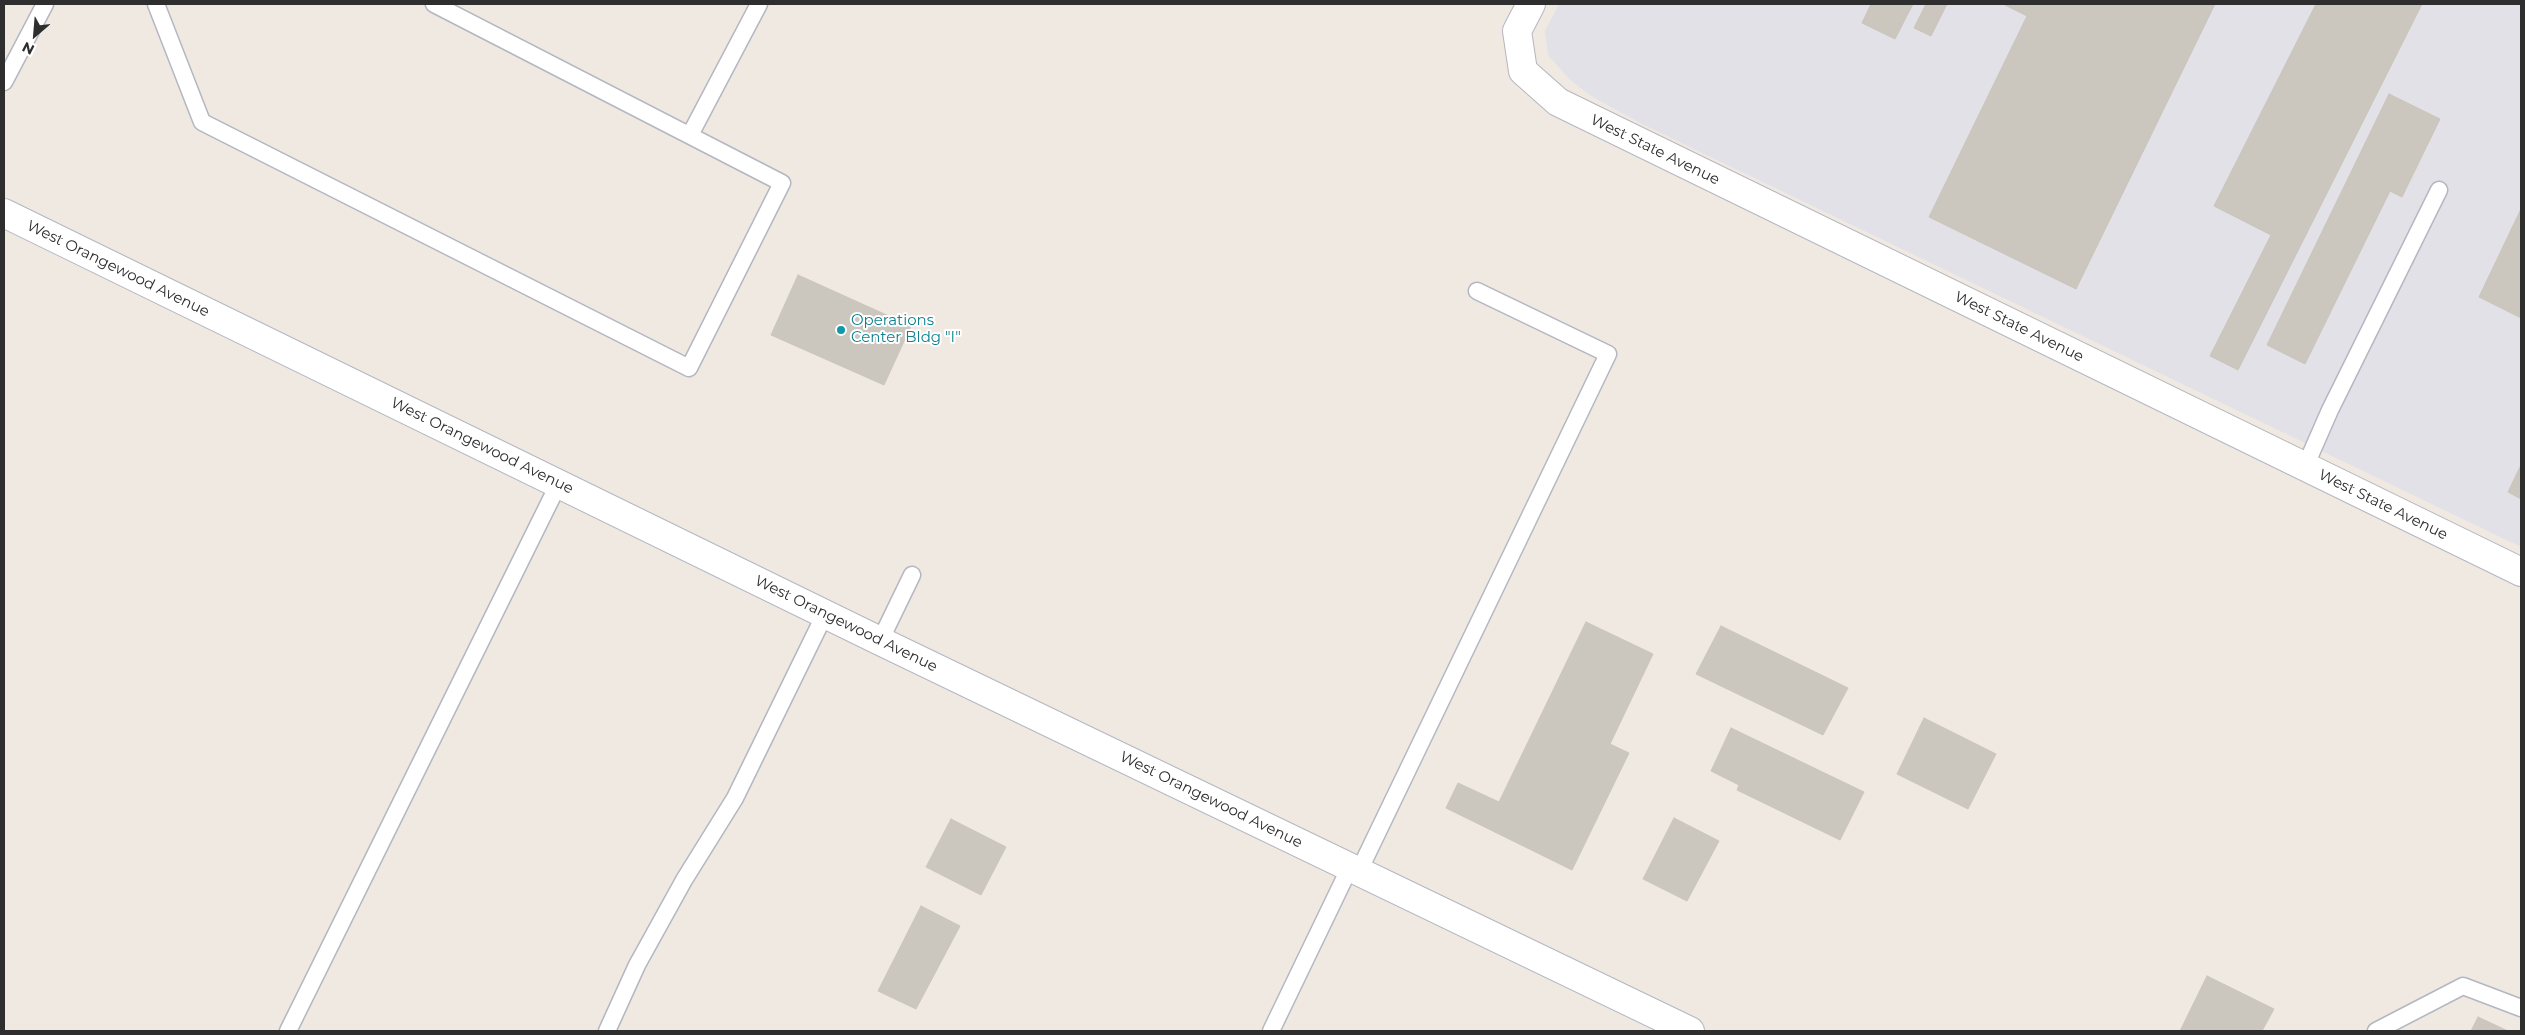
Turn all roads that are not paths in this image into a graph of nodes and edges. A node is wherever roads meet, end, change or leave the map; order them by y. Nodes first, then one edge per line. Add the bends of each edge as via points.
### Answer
1 (44, 4) edge
2 (156, 4) edge
3 (434, 4) edge
4 (759, 4) edge
5 (1531, 4) edge
6 (4, 82) edge
7 (690, 135) junction
8 (2439, 190) dead end
9 (4, 213) edge
10 (1477, 291) dead end
11 (2305, 467) junction
12 (559, 483) junction
13 (2521, 572) edge
14 (912, 575) dead end
15 (825, 614) junction
16 (880, 641) junction
17 (1354, 869) junction
18 (2521, 1008) edge
19 (288, 1031) edge
20 (607, 1031) edge
21 (1271, 1031) edge
22 (1690, 1031) edge
23 (2376, 1031) edge

1 - 6 lane
2 - 7 lane via 202,122 689,368 782,183
3 - 7 lane
4 - 7 lane
5 - 11 street, West State Avenue via 1517,31 1523,71 1558,102
8 - 11 lane
9 - 12 street, West Orangewood Avenue
10 - 17 lane via 1608,354
11 - 13 street, West State Avenue
12 - 15 street, West Orangewood Avenue
12 - 19 lane
14 - 16 lane
15 - 16 street, West Orangewood Avenue
15 - 20 lane via 735,798 637,965
16 - 17 street, West Orangewood Avenue
17 - 21 lane
17 - 22 street, West Orangewood Avenue
18 - 23 lane via 2463,986

